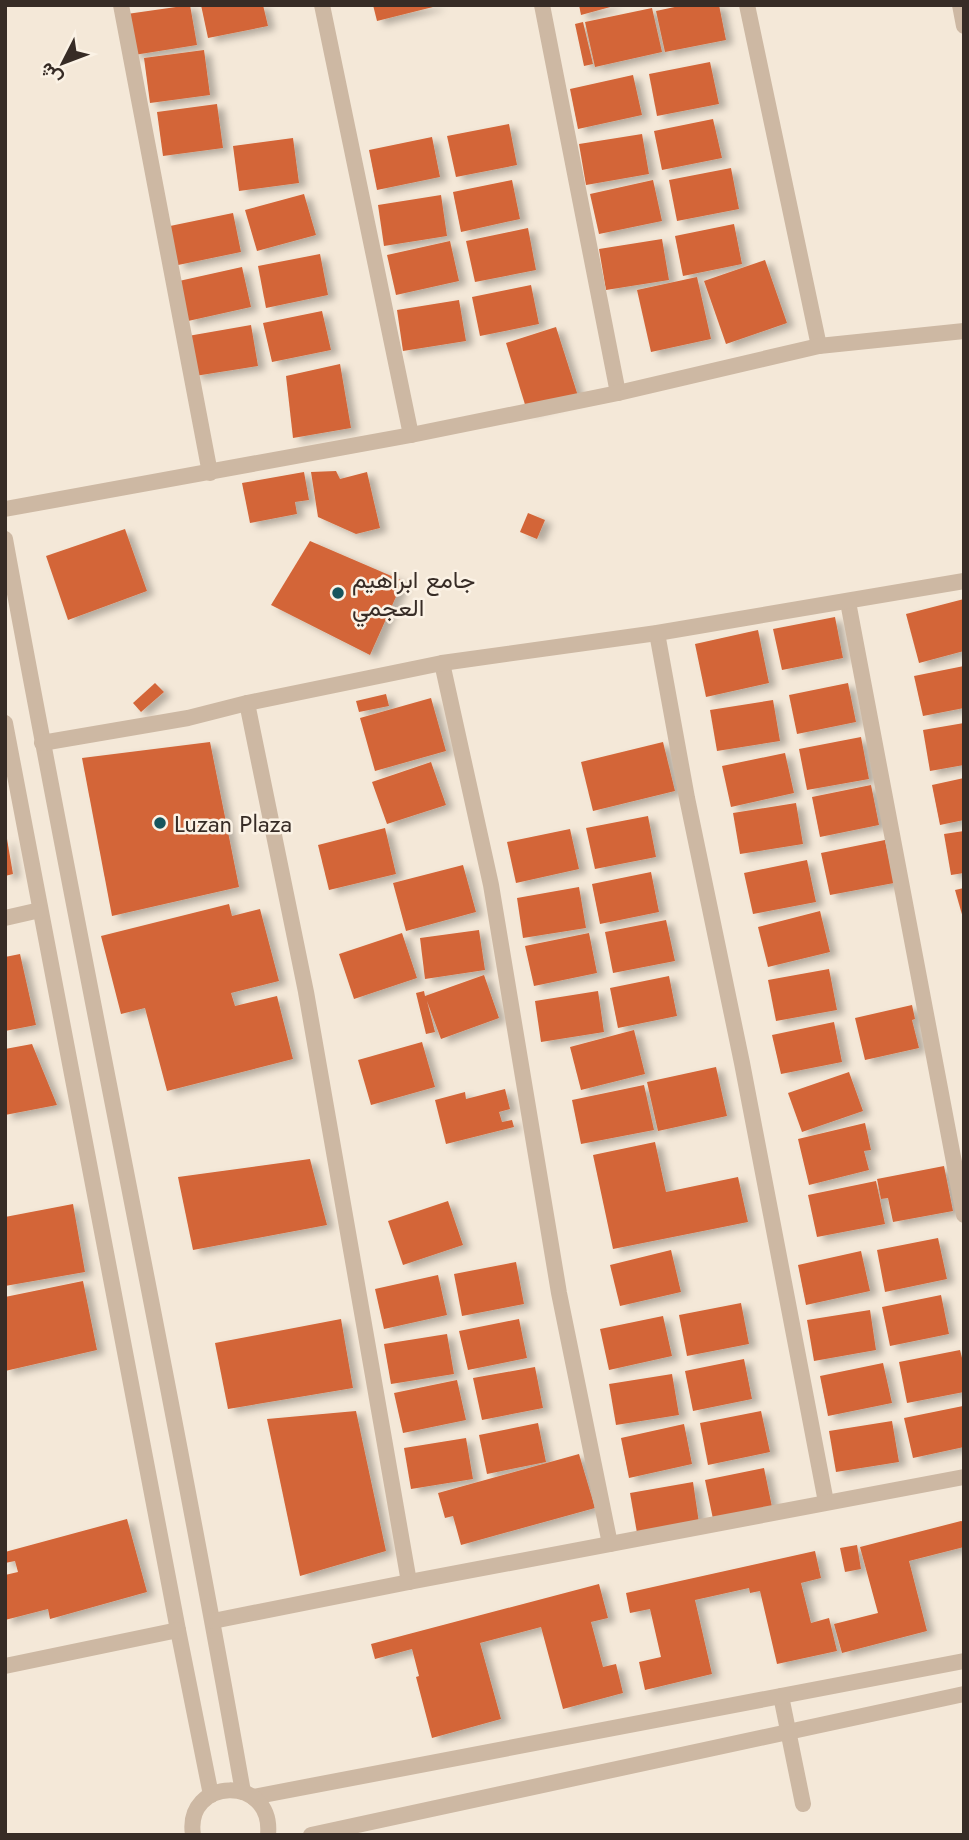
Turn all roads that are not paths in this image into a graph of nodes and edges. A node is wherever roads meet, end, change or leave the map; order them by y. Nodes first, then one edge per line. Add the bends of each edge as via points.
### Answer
1 (121, 5) edge
2 (322, 5) edge
3 (542, 5) edge
4 (747, 5) edge
5 (964, 331) edge
6 (819, 346) junction
7 (618, 393) junction
8 (411, 435) junction
9 (210, 473) junction
10 (5, 509) edge
11 (5, 539) edge
12 (964, 581) edge
13 (848, 601) junction
14 (657, 633) junction
15 (442, 663) junction
16 (247, 703) junction
17 (5, 723) edge
18 (42, 743) junction
19 (40, 910) junction
20 (5, 918) edge
21 (964, 1215) edge
22 (964, 1477) edge
23 (826, 1502) junction
24 (610, 1544) junction
25 (409, 1582) junction
26 (213, 1622) junction
27 (178, 1630) junction
28 (964, 1661) edge
29 (5, 1666) edge
30 (964, 1694) edge
31 (781, 1696) junction
32 (787, 1731) junction
33 (248, 1794) junction
34 (211, 1795) junction
35 (803, 1804) dead end
36 (189, 1833) edge
37 (268, 1835) edge
38 (311, 1835) edge

1 - 9 street
2 - 8 street
3 - 7 street
4 - 6 street
5 - 6 street
6 - 7 street
7 - 8 street
8 - 9 street
9 - 10 street
11 - 18 street
12 - 13 street
13 - 14 street
13 - 21 street
14 - 15 street
14 - 23 street
15 - 16 street
15 - 24 street via 491,885 559,1293
16 - 18 street
16 - 25 street via 306,992
17 - 19 street
18 - 26 street
19 - 20 street
19 - 27 street
22 - 23 street
23 - 24 street
24 - 25 street
25 - 26 street
26 - 33 street
27 - 29 street
27 - 34 street
28 - 31 street
30 - 32 street
31 - 32 street
31 - 33 street
32 - 35 street
32 - 38 street
33 - 34 street via 232,1789
33 - 37 street via 268,1819
34 - 36 street via 197,1810

